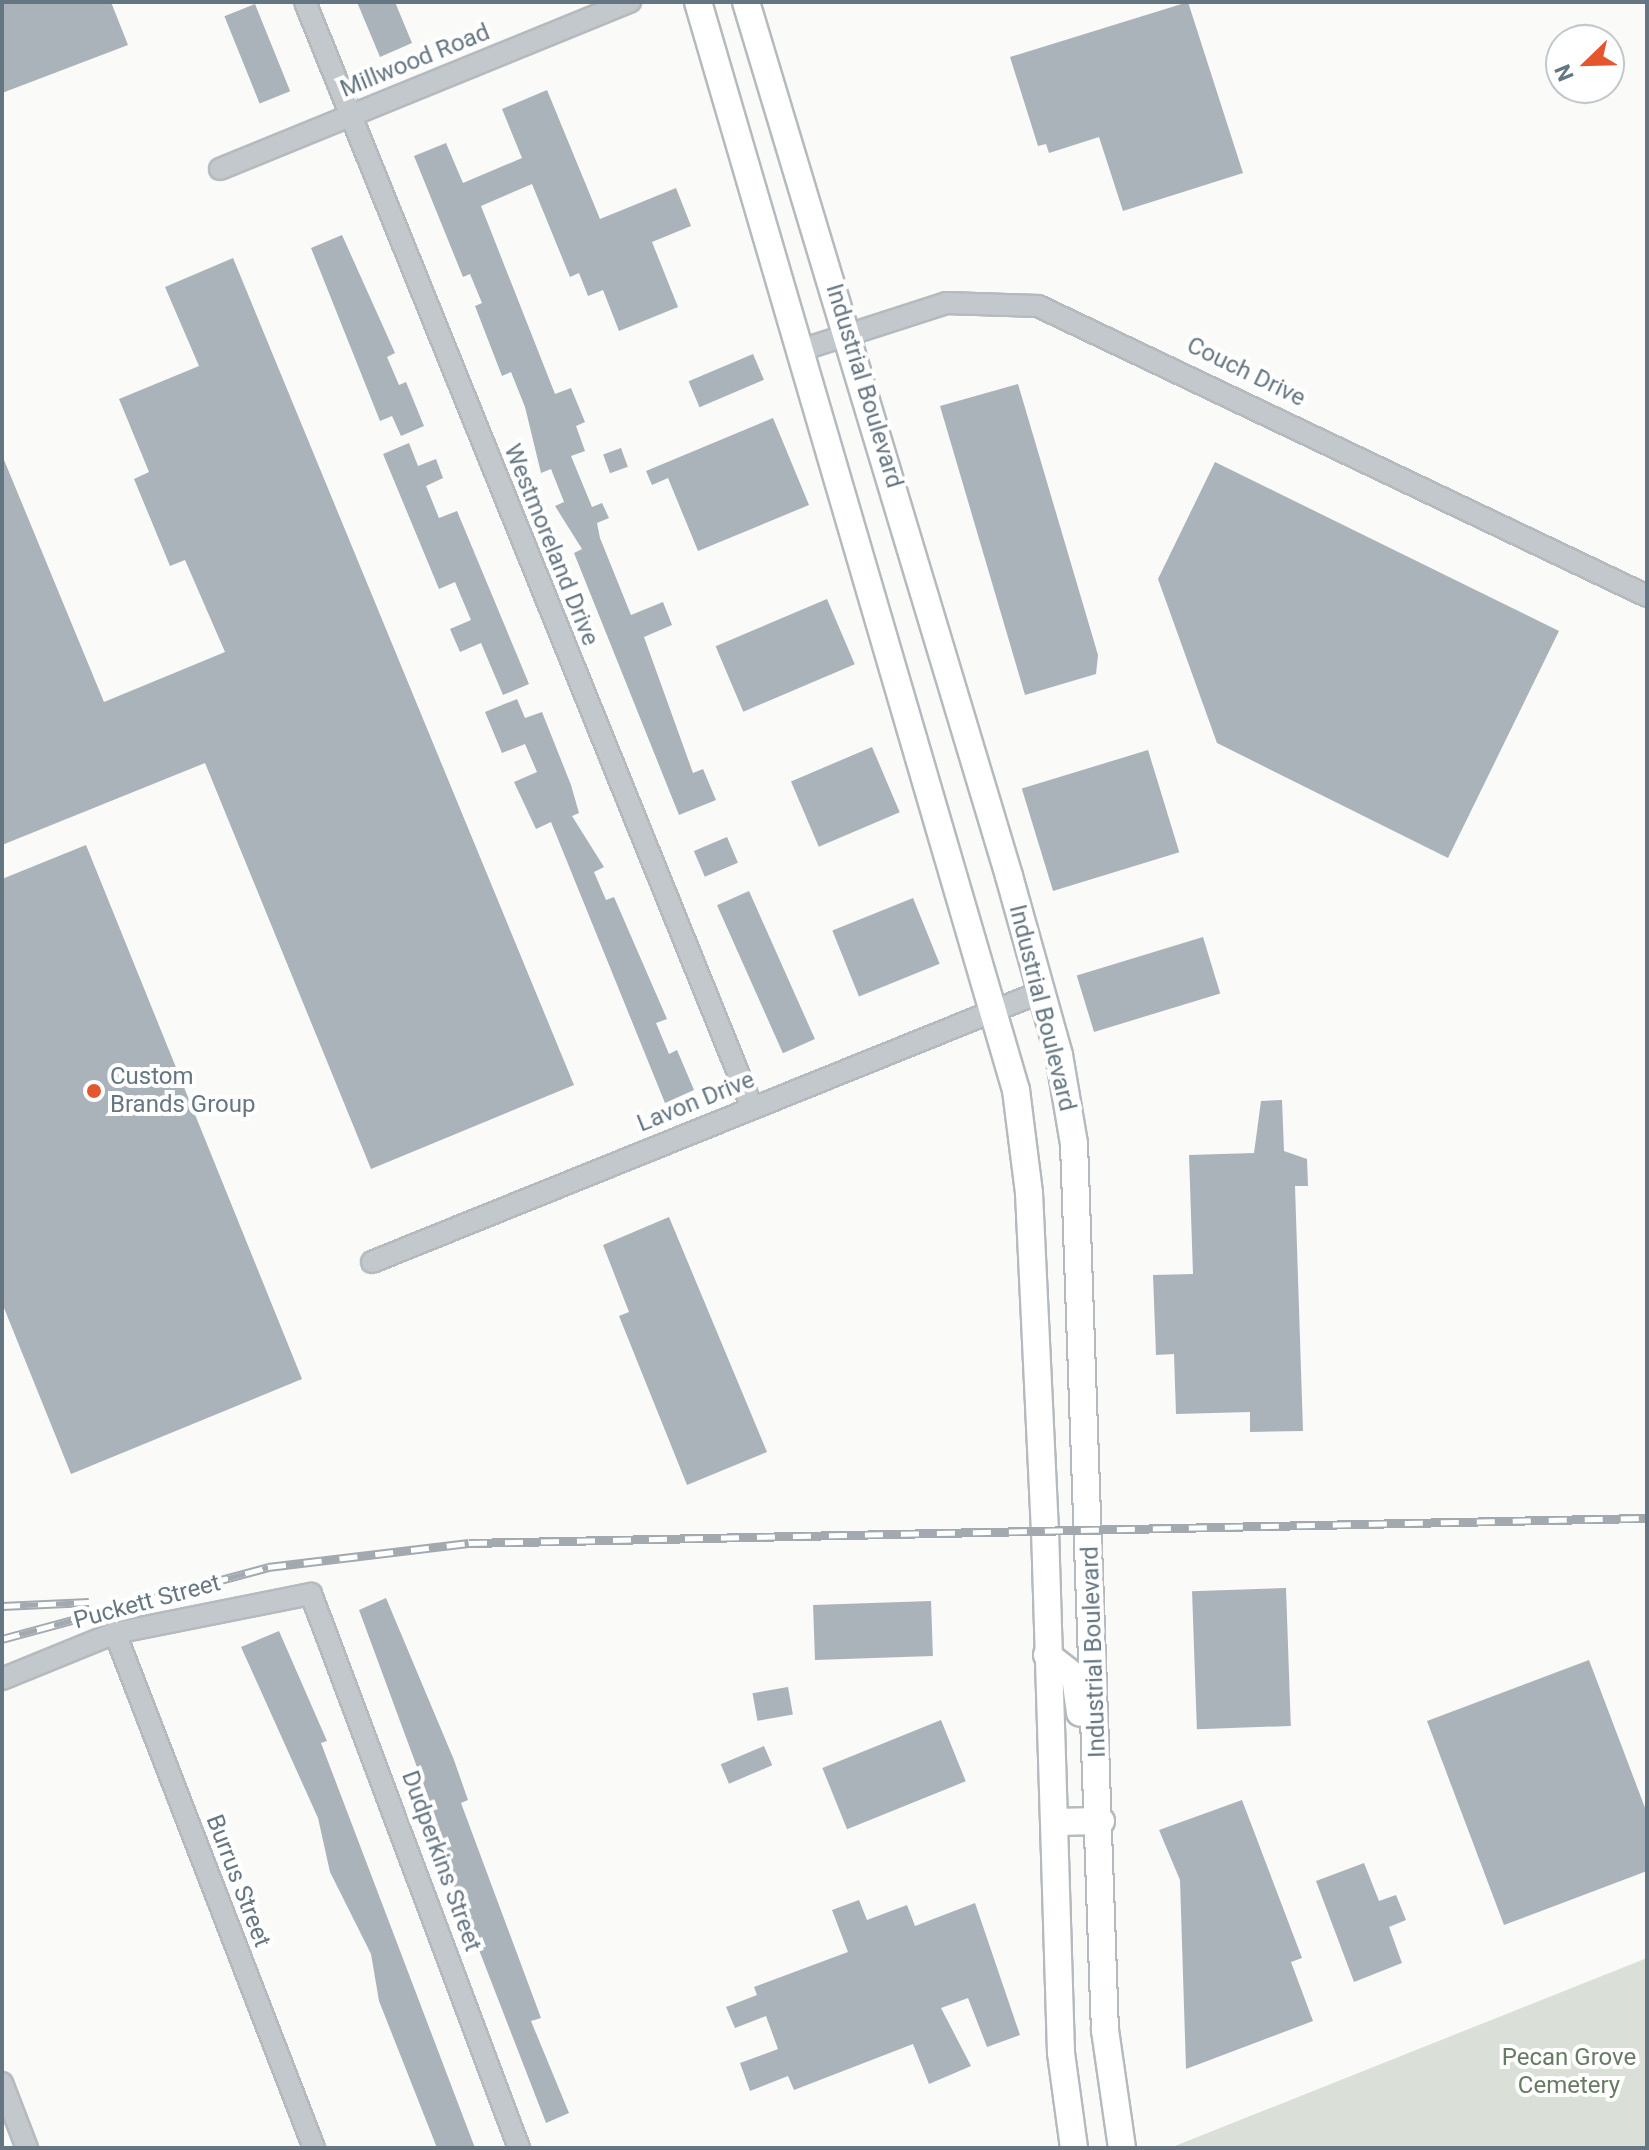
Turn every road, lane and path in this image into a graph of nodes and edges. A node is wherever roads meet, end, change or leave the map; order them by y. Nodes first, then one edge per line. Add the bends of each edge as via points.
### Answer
1 (305, 2) edge
2 (630, 2) edge
3 (698, 2) edge
4 (746, 2) edge
5 (348, 116) junction
6 (220, 169) dead end
7 (848, 333) junction
8 (804, 349) junction
9 (1647, 596) edge
10 (1041, 992) junction
11 (998, 1010) junction
12 (752, 1107) junction
13 (372, 1262) dead end
14 (311, 1594) joint
15 (115, 1633) junction
16 (1047, 1655) junction
17 (2, 1679) edge
18 (1100, 1811) junction
19 (1054, 1822) junction
20 (2, 2083) edge
21 (27, 2148) edge
22 (314, 2148) edge
23 (519, 2148) edge
24 (1074, 2148) edge
25 (1122, 2148) edge

1 - 5 street, Westmoreland Drive
2 - 5 street, Millwood Road
3 - 8 main road, Industrial Boulevard
4 - 7 main road, Industrial Boulevard
5 - 6 street, Millwood Road
5 - 12 street, Westmoreland Drive
7 - 8 street, Couch Drive
7 - 9 street, Couch Drive via 963,301 1006,300 1059,312
7 - 10 main road, Industrial Boulevard
8 - 11 main road, Industrial Boulevard
10 - 11 street, Lavon Drive
10 - 18 main road, Industrial Boulevard via 1074,1144
11 - 12 street, Lavon Drive
11 - 16 main road, Industrial Boulevard via 1029,1193
12 - 13 street, Lavon Drive
14 - 15 street, Puckett Street
14 - 23 street, Dudperkins Street
15 - 17 street, Puckett Street
15 - 22 street, Burrus Street
16 - 18 main road via 1075,1677 1083,1770
16 - 19 main road, Industrial Boulevard
18 - 19 main road
18 - 25 main road, Industrial Boulevard via 1106,2044
19 - 24 main road, Industrial Boulevard via 1061,2053
20 - 21 street

